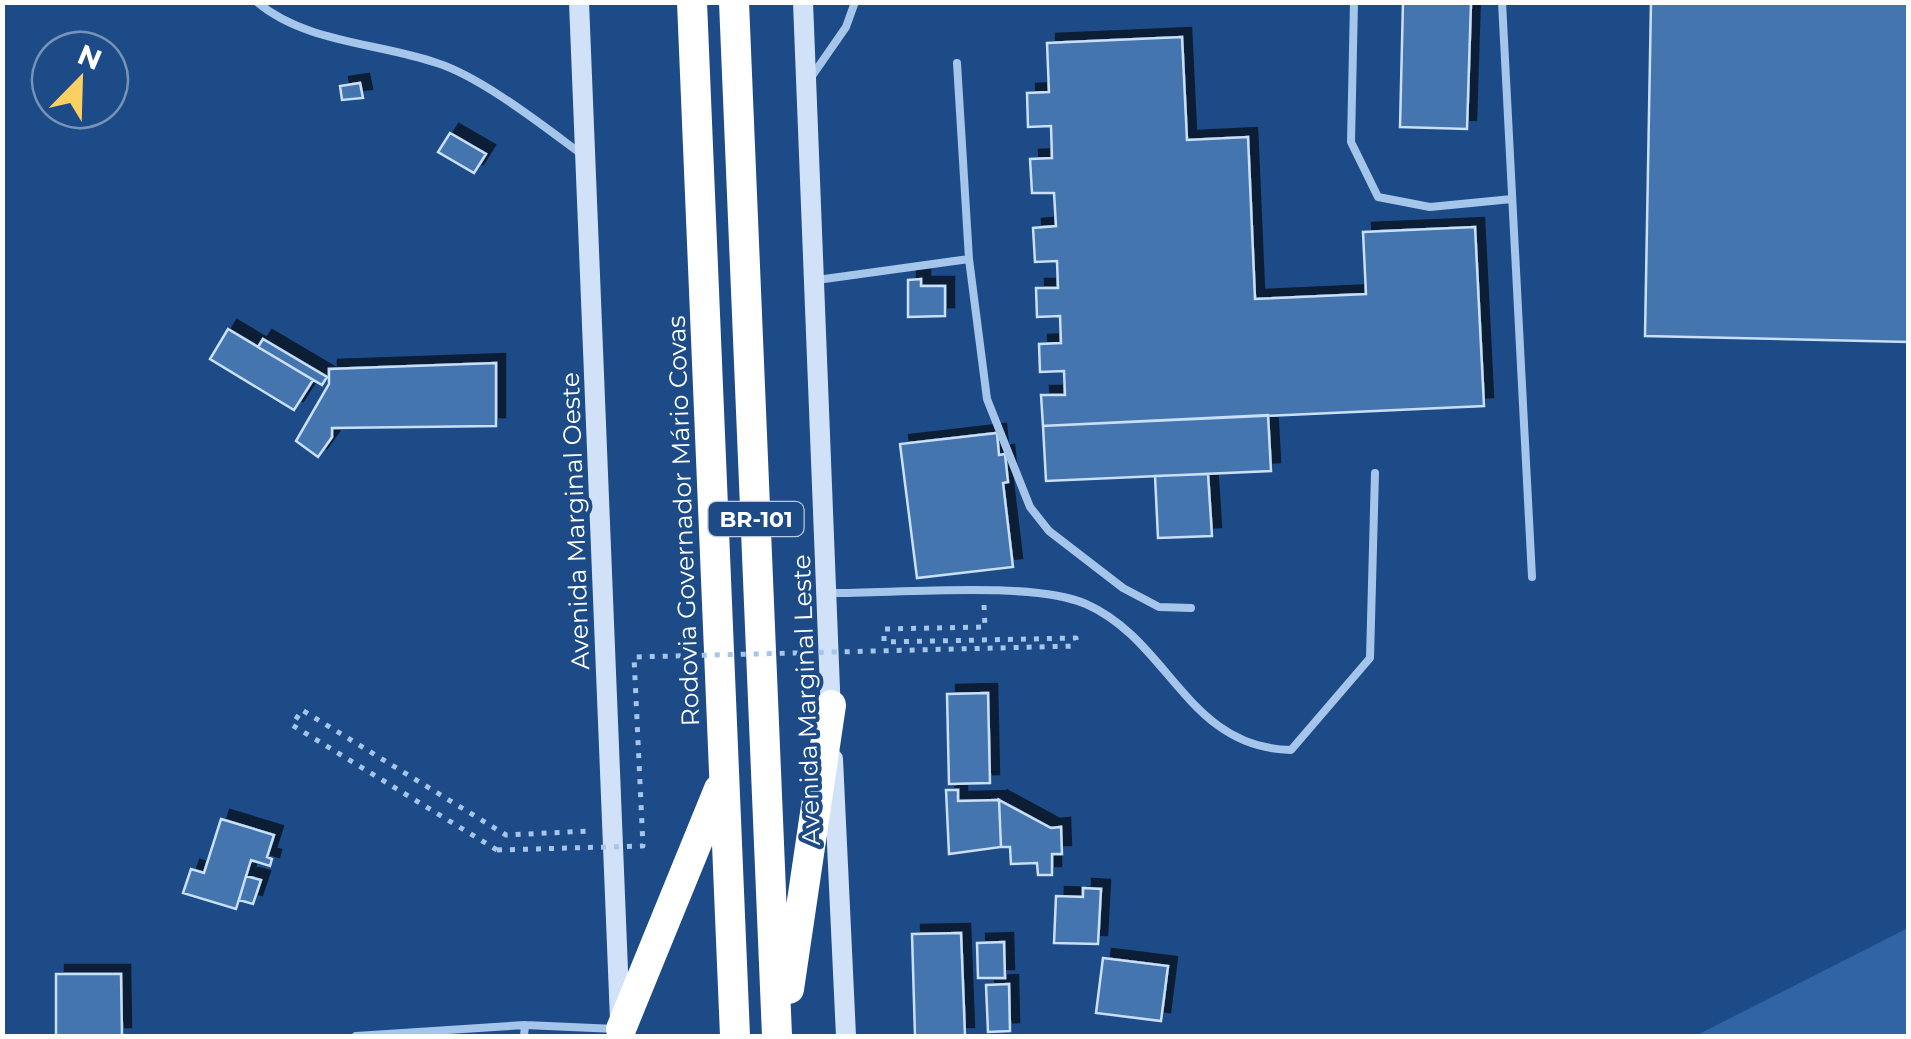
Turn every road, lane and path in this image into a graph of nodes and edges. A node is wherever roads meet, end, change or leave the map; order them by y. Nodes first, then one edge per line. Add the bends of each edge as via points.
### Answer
1 (257, 2) edge
2 (578, 2) edge
3 (692, 2) edge
4 (734, 2) edge
5 (803, 2) edge
6 (855, 2) edge
7 (1354, 2) edge
8 (1502, 2) edge
9 (957, 63) dead end
10 (806, 84) junction
11 (585, 157) junction
12 (1512, 199) junction
13 (969, 259) junction
14 (812, 280) junction
15 (1375, 473) dead end
16 (1532, 577) dead end
17 (983, 592) junction
18 (826, 594) junction
19 (1191, 608) dead end
20 (831, 705) junction
21 (724, 776) junction
22 (613, 830) junction
23 (524, 1026) junction
24 (621, 1033) edge
25 (356, 1036) edge
26 (524, 1036) edge
27 (735, 1036) edge
28 (780, 1036) edge
29 (846, 1036) edge

1 - 11 lane via 312,31 441,64 534,118
2 - 11 main road, Avenida Marginal Oeste
3 - 21 highway, Rodovia Governador Mário Covas / BR-101
4 - 28 highway, BR-101
5 - 10 main road, Avenida Marginal Leste
6 - 10 lane via 846,28
7 - 12 lane via 1351,142 1378,197 1430,206
8 - 12 lane
9 - 13 lane
10 - 14 main road, Avenida Marginal Leste
11 - 22 main road, Avenida Marginal Oeste
12 - 16 lane
13 - 14 lane
13 - 19 lane via 988,399 1030,507 1049,531 1123,588 1159,607
14 - 18 main road, Avenida Marginal Leste
15 - 17 lane via 1370,658 1292,750 1260,749 1207,720 1132,636 1085,604 1020,591
17 - 18 lane
17 - 22 path, bridge via 985,627 884,629 884,642 1076,638 1076,646 634,657 643,846 497,850 292,725 302,710 506,835
18 - 20 main road, Avenida Marginal Leste
20 - 28 highway
20 - 29 main road, Avenida Marginal Leste
21 - 24 highway
21 - 27 highway, Rodovia Governador Mário Covas / BR-101
22 - 24 main road, Avenida Marginal Oeste
23 - 24 lane
23 - 25 lane
23 - 26 lane

